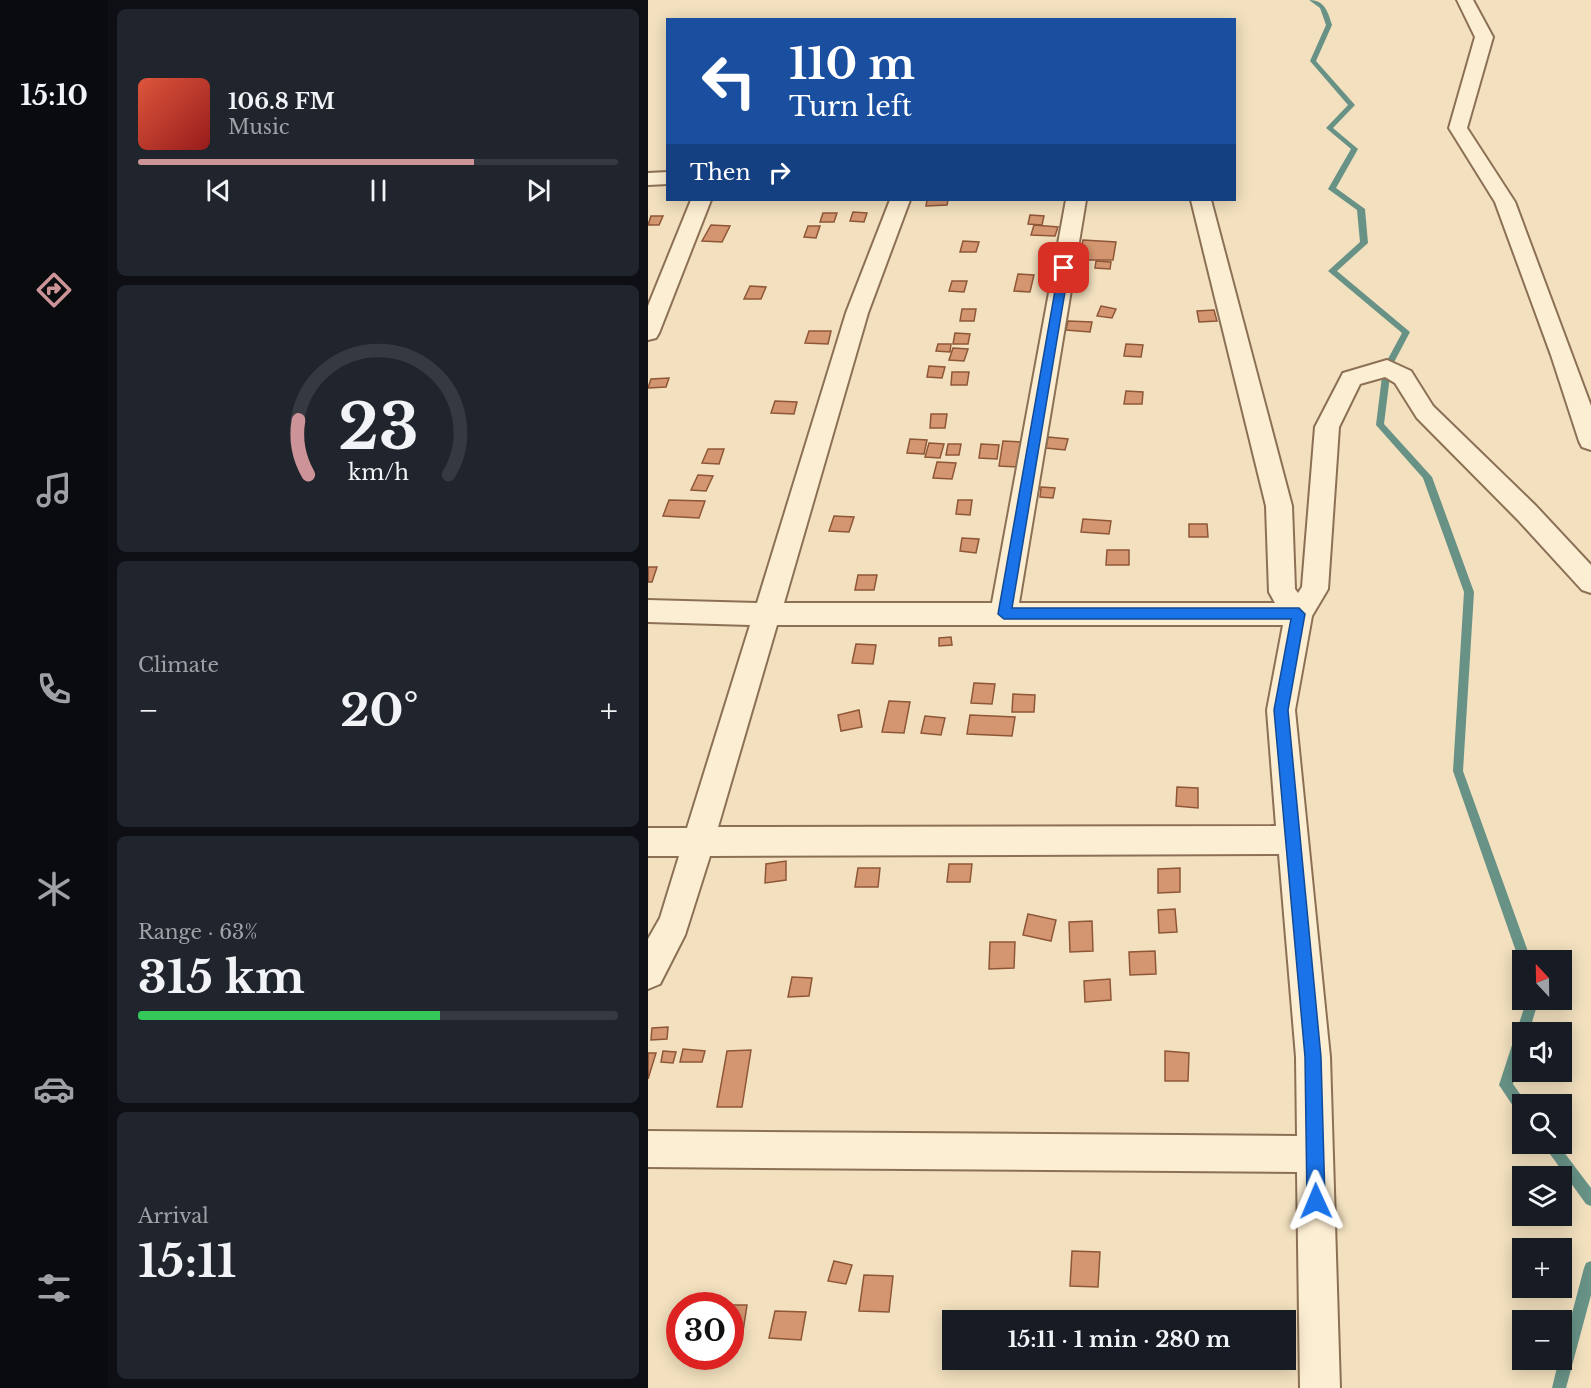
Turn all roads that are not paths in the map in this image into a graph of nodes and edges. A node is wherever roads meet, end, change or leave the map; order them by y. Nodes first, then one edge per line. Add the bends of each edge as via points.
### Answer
1 (1465, 0) edge
2 (648, 178) edge
3 (666, 178) edge
4 (701, 201) edge
5 (900, 201) edge
6 (1076, 201) edge
7 (1201, 201) edge
8 (648, 333) edge
9 (1591, 441) edge
10 (1591, 583) edge
11 (648, 611) edge
12 (766, 614) junction
13 (1004, 614) junction
14 (1299, 614) junction
15 (1293, 840) junction
16 (648, 842) edge
17 (698, 842) junction
18 (648, 972) edge
19 (648, 1149) edge
20 (1316, 1154) junction
21 (1320, 1388) edge

1 - 9 street via 1484,37 1458,128 1505,202
2 - 3 street
4 - 8 street
5 - 12 street via 857,313
6 - 13 street
7 - 14 street via 1279,506 1282,592
10 - 14 street via 1425,412 1403,377 1387,368 1351,378 1327,428 1315,589
11 - 12 street
12 - 13 street
12 - 17 street
13 - 14 street
14 - 15 street via 1281,710
15 - 17 street
15 - 20 street via 1313,1057
16 - 17 street
17 - 18 street via 674,924
19 - 20 street
20 - 21 street

